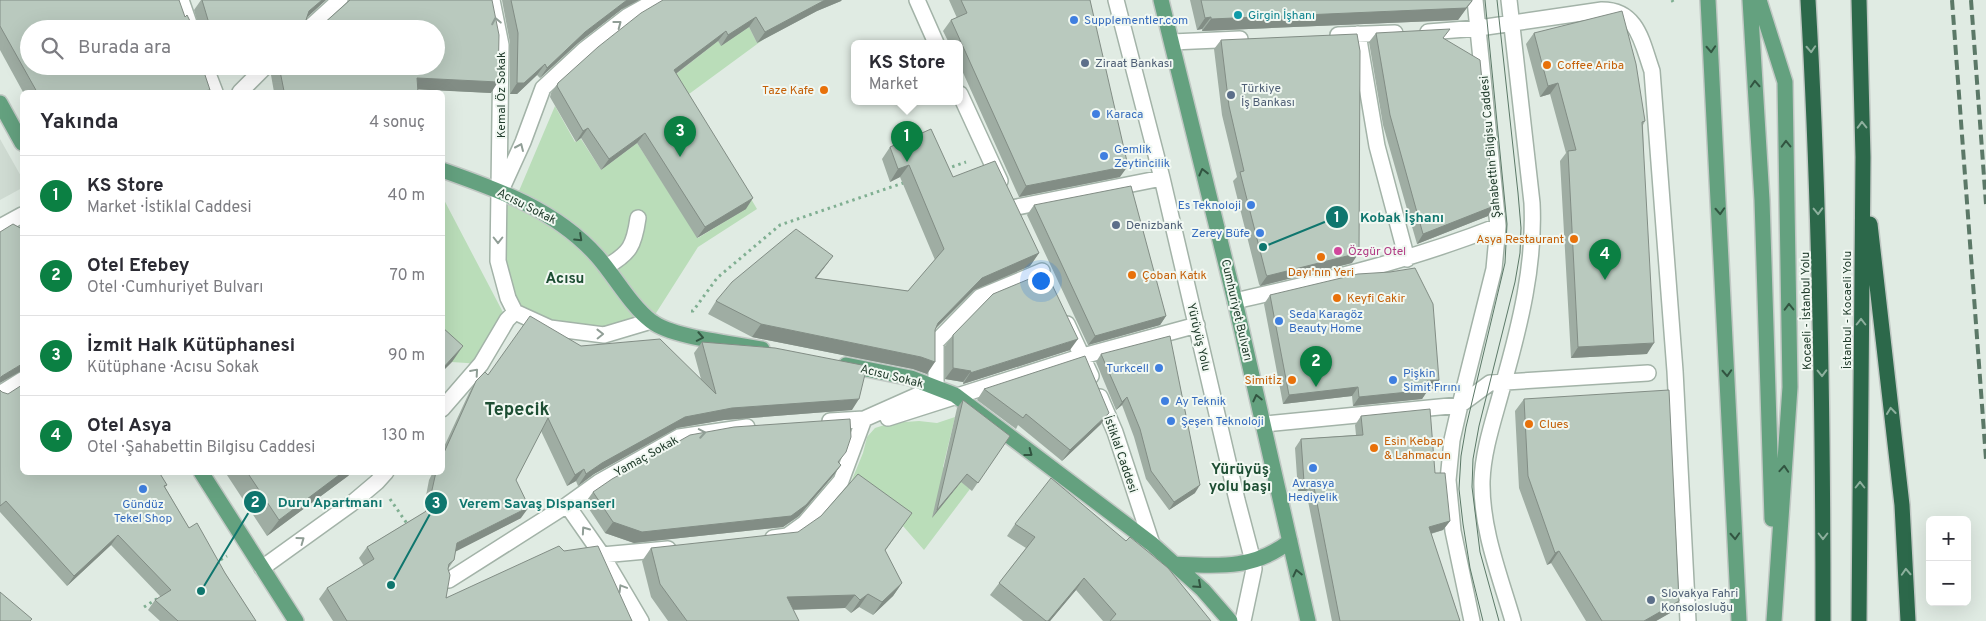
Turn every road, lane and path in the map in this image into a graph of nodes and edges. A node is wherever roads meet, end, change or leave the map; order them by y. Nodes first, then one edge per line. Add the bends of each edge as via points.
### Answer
1 (181, 0) edge
2 (340, 0) edge
3 (492, 0) edge
4 (657, 0) edge
5 (917, 0) edge
6 (1116, 0) edge
7 (1160, 0) edge
8 (1476, 0) edge
9 (1509, 0) edge
10 (1708, 0) edge
11 (1750, 0) edge
12 (1758, 0) edge
13 (1808, 0) edge
14 (1859, 0) edge
15 (188, 20) edge
16 (318, 20) edge
17 (1512, 24) junction
18 (1479, 28) junction
19 (1358, 34) junction
20 (1319, 35) edge
21 (1251, 38) edge
22 (935, 40) edge
23 (1172, 42) junction
24 (208, 75) edge
25 (257, 75) edge
26 (214, 90) edge
27 (242, 90) edge
28 (963, 101) edge
29 (0, 103) edge
30 (20, 139) edge
31 (986, 153) junction
32 (1863, 157) junction
33 (445, 171) edge
34 (940, 171) edge
35 (1162, 178) junction
36 (911, 181) edge
37 (500, 192) junction
38 (1012, 208) junction
39 (20, 216) edge
40 (638, 218) dead end
41 (1020, 224) edge
42 (1498, 226) junction
43 (0, 227) edge
44 (1034, 255) edge
45 (1407, 259) junction
46 (606, 267) junction
47 (1042, 271) junction
48 (1050, 288) edge
49 (1235, 301) junction
50 (693, 311) dead end
51 (516, 312) junction
52 (1062, 314) edge
53 (651, 321) junction
54 (1197, 325) junction
55 (781, 352) edge
56 (1083, 356) junction
57 (829, 362) edge
58 (1648, 373) dead end
59 (20, 381) edge
60 (1504, 382) junction
61 (936, 387) junction
62 (0, 394) edge
63 (955, 396) junction
64 (1460, 405) junction
65 (445, 406) edge
66 (818, 422) edge
67 (863, 423) junction
68 (1264, 424) junction
69 (763, 426) edge
70 (203, 475) edge
71 (382, 477) edge
72 (567, 504) junction
73 (410, 527) edge
74 (762, 540) edge
75 (1290, 541) junction
76 (1152, 544) junction
77 (682, 548) edge
78 (602, 555) junction
79 (227, 556) dead end
80 (1253, 561) junction
81 (1174, 564) junction
82 (210, 566) edge
83 (262, 568) junction
84 (448, 580) edge
85 (169, 592) edge
86 (1775, 605) junction
87 (144, 607) dead end
88 (296, 621) edge
89 (641, 621) edge
90 (1230, 621) edge
91 (1242, 621) edge
92 (1308, 621) edge
93 (1472, 621) edge
94 (1513, 621) edge
95 (1688, 621) edge
96 (1739, 621) edge
97 (1774, 621) edge
98 (1823, 621) edge
99 (1859, 621) edge
100 (1908, 621) edge

1 - 15 street
2 - 16 street
37 -> 3 street, Kemal Öz Sokak via 501,45
37 -> 4 street via 543,88 628,16
5 - 22 street
6 - 35 street, Yürüyüş Yolu
7 - 23 main road, Cumhuriyet Bulvarı
8 - 18 street, Şahabettin Bilgisu Caddesi
9 - 17 street
10 -> 96 main road
86 -> 11 main road via 1762,200
86 -> 12 main road via 1790,387 1785,82
13 -> 98 highway, Kocaeli - İstanbul Yolu via 1820,274
32 -> 14 highway, İstanbul - Kocaeli Yolu
17 - 18 street
17 - 60 street via 1533,229 1524,304
17 - 95 street via 1614,10 1624,14 1639,34 1652,72 1675,371
18 - 19 street
18 - 42 street, Şahabettin Bilgisu Caddesi
19 - 20 street
19 - 45 street via 1377,146
21 - 23 street
49 -> 23 main road, Cumhuriyet Bulvarı
24 - 26 street
25 - 27 street
28 - 31 street
29 - 30 main road
31 - 34 path
31 - 38 street
99 -> 32 highway, İstanbul - Kocaeli Yolu
100 -> 32 highway via 1902,505
33 - 37 main road, Acısu Sokak
35 - 38 street
35 - 54 street, Yürüyüş Yolu
36 - 50 path via 780,225 717,278
37 -> 46 main road, Acısu Sokak via 546,213 565,226
37 -> 51 street, Kemal Öz Sokak via 498,261 508,298
38 - 41 street
39 - 43 street
40 - 46 street via 634,241 622,258
42 - 45 street
42 - 64 street, Şahabettin Bilgisu Caddesi via 1494,269
44 - 47 street
45 - 49 street
46 - 53 main road, Acısu Sokak
47 - 48 street
47 - 61 street via 980,297 936,342
68 -> 49 main road, Cumhuriyet Bulvarı
51 -> 53 street via 550,328 604,335
65 -> 51 street via 482,364 507,320
52 - 56 street, İstiklal Caddesi
53 -> 55 main road, Acısu Sokak via 685,334
54 - 56 street
54 - 80 street, Yürüyüş Yolu
56 - 63 street
56 - 76 street, İstiklal Caddesi via 1116,432
57 - 61 main road, Acısu Sokak via 912,378
58 - 60 street
59 - 62 street
60 - 64 street via 1490,383
60 - 94 street via 1482,480 1490,544
61 - 63 main road, Acısu Sokak
61 - 67 street
63 - 67 street
63 -> 76 main road, Acısu Sokak
64 - 68 street
64 - 93 street, Şahabettin Bilgisu Caddesi via 1448,480 1453,531
66 - 67 street
67 - 74 street via 841,481 805,523 787,536
68 - 75 main road, Cumhuriyet Bulvarı
72 -> 69 street, Yamaç Sokak via 678,437
70 - 83 main road
71 - 73 path
83 -> 71 street via 351,504
78 -> 72 street
72 - 84 street, Yamaç Sokak
75 - 80 main road
92 -> 75 main road, Cumhuriyet Bulvarı
76 - 81 main road, Acısu Sokak
77 - 78 street
89 -> 78 street
79 - 82 path
80 - 81 main road via 1213,566
80 - 91 street
81 -> 90 main road, Acısu Sokak
83 - 88 main road
85 - 87 path
86 - 97 main road

